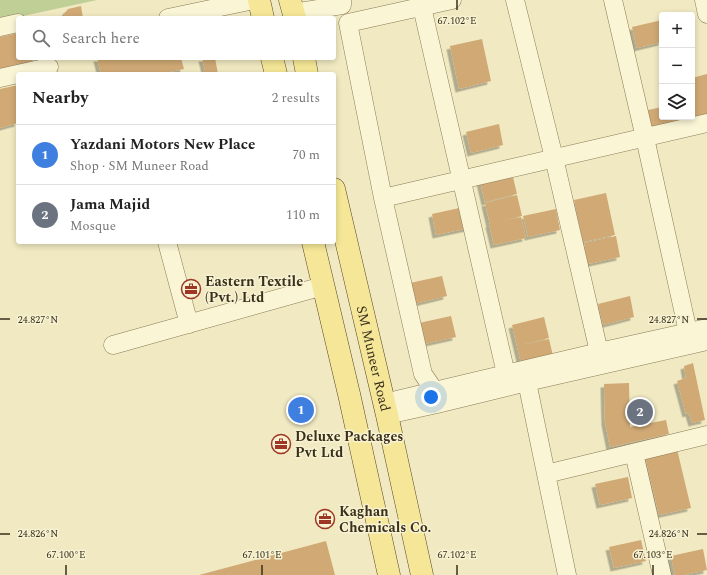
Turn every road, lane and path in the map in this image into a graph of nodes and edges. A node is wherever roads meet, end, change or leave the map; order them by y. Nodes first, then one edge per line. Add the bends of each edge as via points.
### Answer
1 (254, 0) edge
2 (259, 0) edge
3 (342, 0) edge
4 (452, 0) edge
5 (515, 0) edge
6 (613, 0) edge
7 (704, 0) edge
8 (422, 7) junction
9 (293, 10) edge
10 (222, 12) edge
11 (707, 14) edge
12 (193, 16) edge
13 (263, 16) edge
14 (16, 23) edge
15 (0, 27) edge
16 (272, 60) edge
17 (304, 60) edge
18 (49, 66) edge
19 (24, 72) edge
20 (276, 72) edge
21 (307, 72) edge
22 (16, 74) edge
23 (0, 78) edge
24 (707, 123) edge
25 (645, 138) junction
26 (554, 158) junction
27 (462, 180) junction
28 (336, 197) edge
29 (383, 198) junction
30 (168, 244) edge
31 (313, 244) edge
32 (323, 286) junction
33 (189, 324) junction
34 (688, 332) junction
35 (707, 340) edge
36 (113, 345) dead end
37 (599, 352) junction
38 (506, 374) junction
39 (527, 382) junction
40 (435, 397) junction
41 (386, 409) junction
42 (707, 435) edge
43 (634, 453) junction
44 (546, 474) junction
45 (411, 524) junction
46 (379, 532) junction
47 (389, 575) edge
48 (422, 575) edge
49 (567, 575) edge
50 (662, 575) edge

1 - 10 street
2 - 13 main road
3 - 9 street via 342,5
4 - 8 street
5 - 26 street
6 - 25 street
7 - 11 street
8 - 27 street
8 - 29 street via 348,23
10 - 12 street
14 - 15 street
16 - 20 main road
17 - 21 main road
18 - 19 street
22 - 23 street
24 - 25 street
25 - 26 street
25 - 34 street
26 - 27 street
26 - 37 street
27 - 29 street
27 - 38 street
28 - 41 main road, SM Muneer Road
29 - 40 street via 422,374
30 - 33 street
31 - 32 main road
32 - 33 street
32 - 46 main road
33 - 36 street
34 - 35 street
34 - 37 street
35 - 39 street
37 - 38 street
38 - 40 street
39 - 40 street
39 - 44 street
40 - 41 street
41 - 45 main road, SM Muneer Road
42 - 43 street
43 - 44 street
43 - 50 street
44 - 49 street
45 - 46 main road
45 - 48 main road, SM Muneer Road
46 - 47 main road

